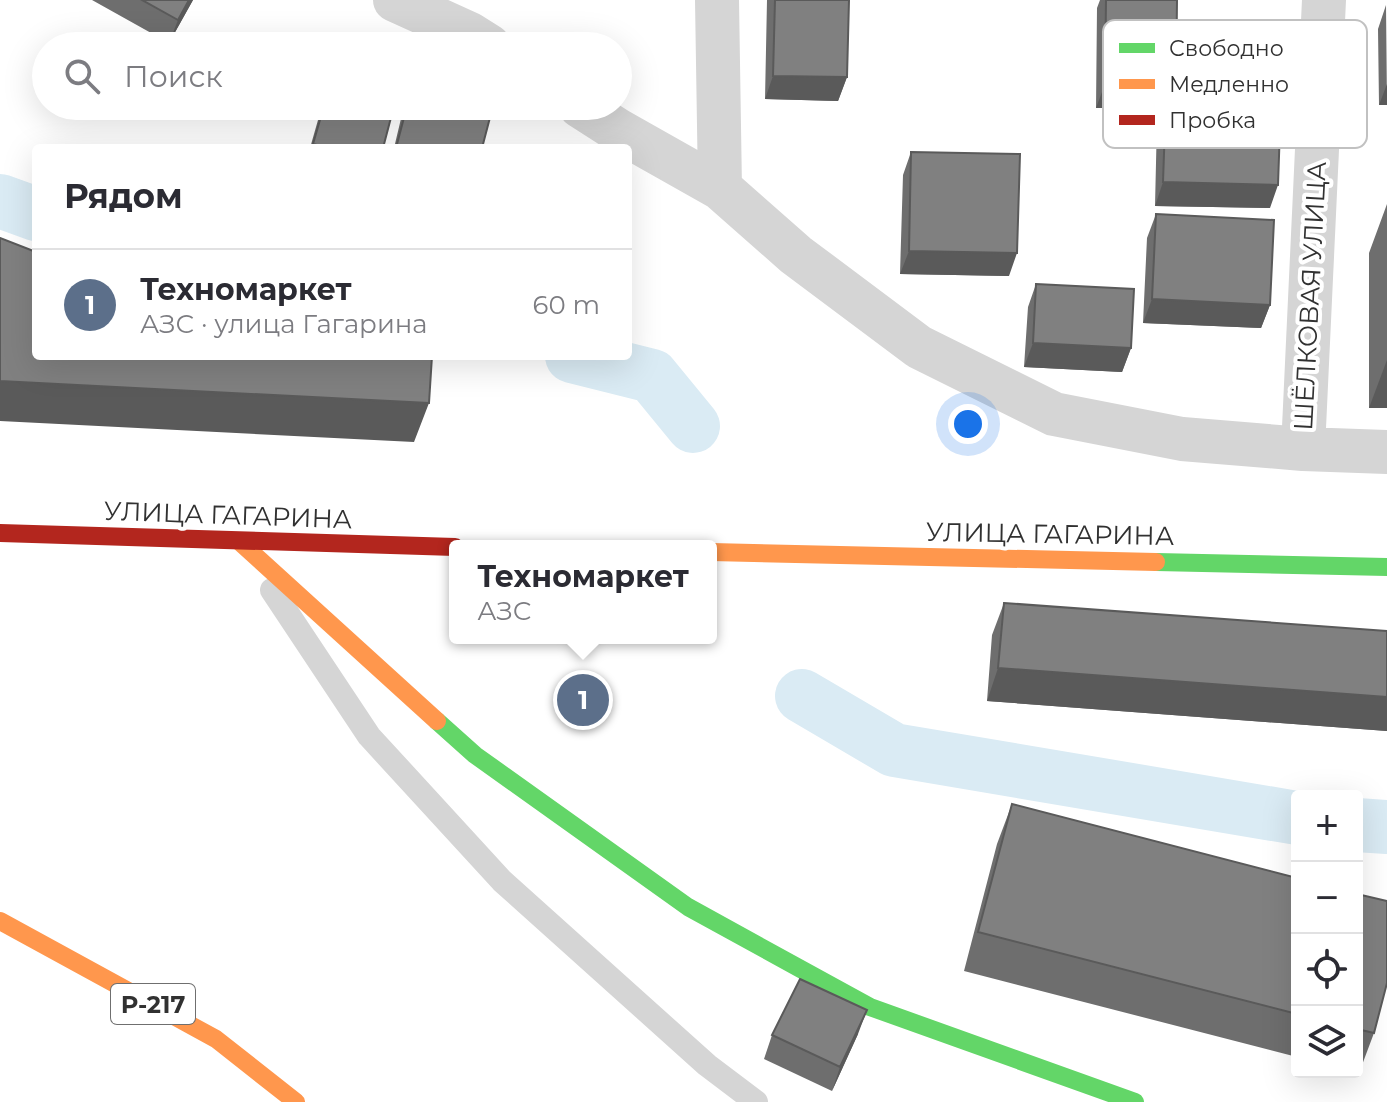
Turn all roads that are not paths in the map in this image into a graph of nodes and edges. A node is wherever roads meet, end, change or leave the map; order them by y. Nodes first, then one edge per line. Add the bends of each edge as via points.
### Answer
1 (395, 0) edge
2 (717, 0) edge
3 (1324, 0) edge
4 (1323, 20) edge
5 (466, 32) edge
6 (602, 120) edge
7 (1317, 148) edge
8 (720, 188) junction
9 (1303, 449) junction
10 (1387, 452) edge
11 (0, 533) edge
12 (240, 542) junction
13 (449, 547) edge
14 (717, 552) edge
15 (1387, 567) edge
16 (0, 921) edge
17 (296, 1102) edge
18 (756, 1102) edge
19 (1135, 1102) edge

1 - 5 street
2 - 8 street
3 - 4 street, ШЁЛКОВАЯ УЛИЦА
6 - 8 street
7 - 9 street, ШЁЛКОВАЯ УЛИЦА
8 - 9 street via 796,255 919,347 1054,414 1182,439
9 - 10 street
11 - 12 main road, УЛИЦА ГАГАРИНА
12 - 13 main road, УЛИЦА ГАГАРИНА
12 - 18 lane via 369,736 502,881 707,1065
12 - 19 main road via 475,755 688,907 870,1007
14 - 15 main road, УЛИЦА ГАГАРИНА
16 - 17 main road, Р-217 via 216,1039

